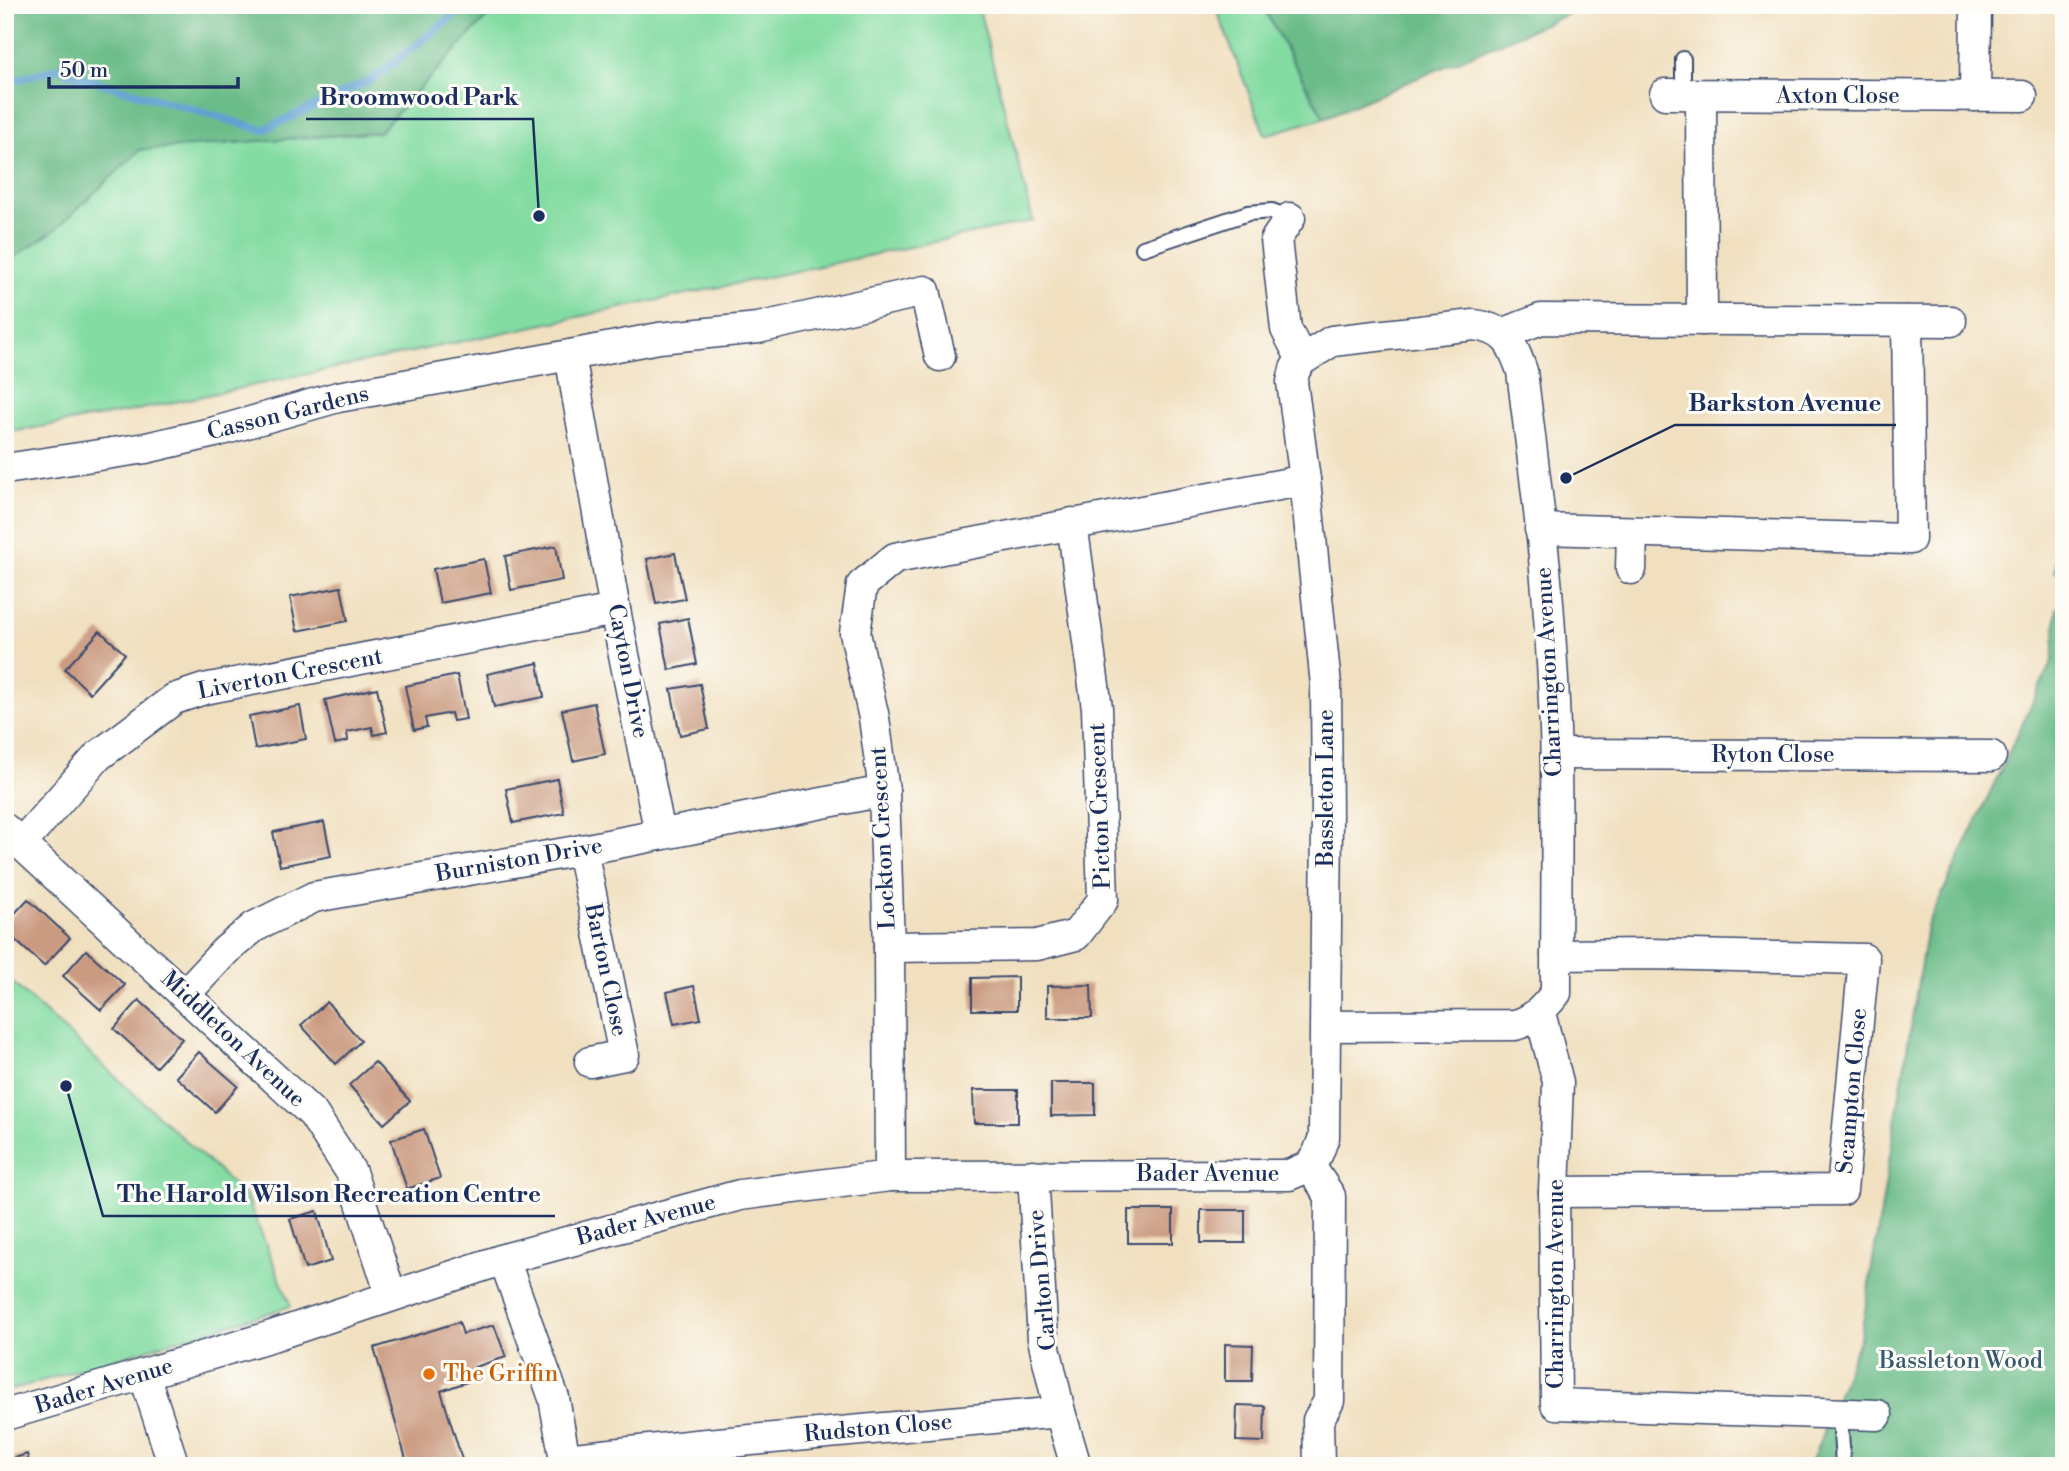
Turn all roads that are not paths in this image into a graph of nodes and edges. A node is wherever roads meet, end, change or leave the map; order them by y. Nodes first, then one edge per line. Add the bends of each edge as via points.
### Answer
1 (1976, 5) edge
2 (1683, 59) dead end
3 (1683, 95) junction
4 (1976, 96) junction
5 (2022, 96) dead end
6 (1290, 218) joint
7 (1143, 248) dead end
8 (1702, 320) junction
9 (1907, 321) junction
10 (1951, 321) dead end
11 (1502, 334) junction
12 (570, 355) junction
13 (940, 356) dead end
14 (1302, 360) junction
15 (5, 469) edge
16 (1306, 480) junction
17 (1072, 523) junction
18 (1540, 529) junction
19 (1632, 532) junction
20 (1631, 569) dead end
21 (615, 610) junction
22 (1556, 754) junction
23 (1991, 756) dead end
24 (884, 791) junction
25 (660, 834) junction
26 (13, 836) edge
27 (582, 850) junction
28 (889, 947) junction
29 (1556, 956) junction
30 (185, 994) junction
31 (1540, 1013) junction
32 (1325, 1026) junction
33 (590, 1062) dead end
34 (1310, 1166) junction
35 (1033, 1175) junction
36 (890, 1177) junction
37 (1554, 1192) junction
38 (504, 1259) junction
39 (391, 1295) junction
40 (144, 1374) junction
41 (1060, 1412) junction
42 (1840, 1413) junction
43 (5, 1415) edge
44 (1877, 1415) dead end
45 (566, 1462) edge
46 (174, 1466) edge
47 (1076, 1466) edge
48 (1319, 1466) edge
49 (1843, 1466) edge

1 - 4 street
2 - 3 lane
3 - 4 street, Axton Close
3 - 8 street
4 - 5 street, Axton Close
6 - 7 lane via 1272,211 1248,213
6 - 14 street via 1276,239 1286,329
8 - 9 street
8 - 11 street via 1541,319
9 - 10 street
9 - 19 street via 1910,539
11 - 14 street via 1474,325 1332,341
11 - 18 street, Charrington Avenue via 1522,371
12 - 13 street, Casson Gardens via 659,338 758,328 925,291
12 - 15 street, Casson Gardens via 338,397 146,448
12 - 21 street, Cayton Drive
14 - 16 street, Bassleton Lane via 1292,382
16 - 17 street, Lockton Crescent
16 - 32 street, Bassleton Lane via 1326,685
17 - 24 street, Lockton Crescent via 895,558 862,585 855,633
17 - 28 street, Picton Crescent via 1097,708 1103,900 1076,935 1037,945
18 - 19 street
18 - 22 street, Charrington Avenue
19 - 20 street
21 - 25 street, Cayton Drive
21 - 26 street, Liverton Crescent via 204,689 174,699 98,756
22 - 23 street, Ryton Close
22 - 29 street, Charrington Avenue
24 - 25 street, Burniston Drive
24 - 28 street, Lockton Crescent
25 - 27 street, Burniston Drive
26 - 30 street, Middleton Avenue
27 - 30 street, Burniston Drive via 314,897 254,927
27 - 33 street, Barton Close via 624,1055
28 - 36 street, Lockton Crescent
29 - 31 street, Charrington Avenue via 1556,993
29 - 37 street, Scampton Close via 1864,959 1842,1190
30 - 39 street, Middleton Avenue via 313,1114 351,1172
31 - 32 street via 1515,1025
31 - 37 street, Charrington Avenue via 1558,1082
32 - 34 street, Bassleton Lane via 1324,1137
34 - 35 street, Bader Avenue via 1289,1175
34 - 48 street via 1330,1196 1315,1361 1324,1410
35 - 36 street, Bader Avenue
35 - 41 street, Carlton Drive via 1043,1339
36 - 38 street, Bader Avenue via 740,1195
37 - 42 street, Charrington Avenue via 1556,1404
38 - 39 street, Bader Avenue
38 - 45 street via 554,1398
39 - 40 street, Bader Avenue
40 - 43 street, Bader Avenue
40 - 46 street
41 - 45 street, Rudston Close via 696,1445
41 - 47 street, Carlton Drive
42 - 44 street, Charrington Avenue
42 - 49 lane

